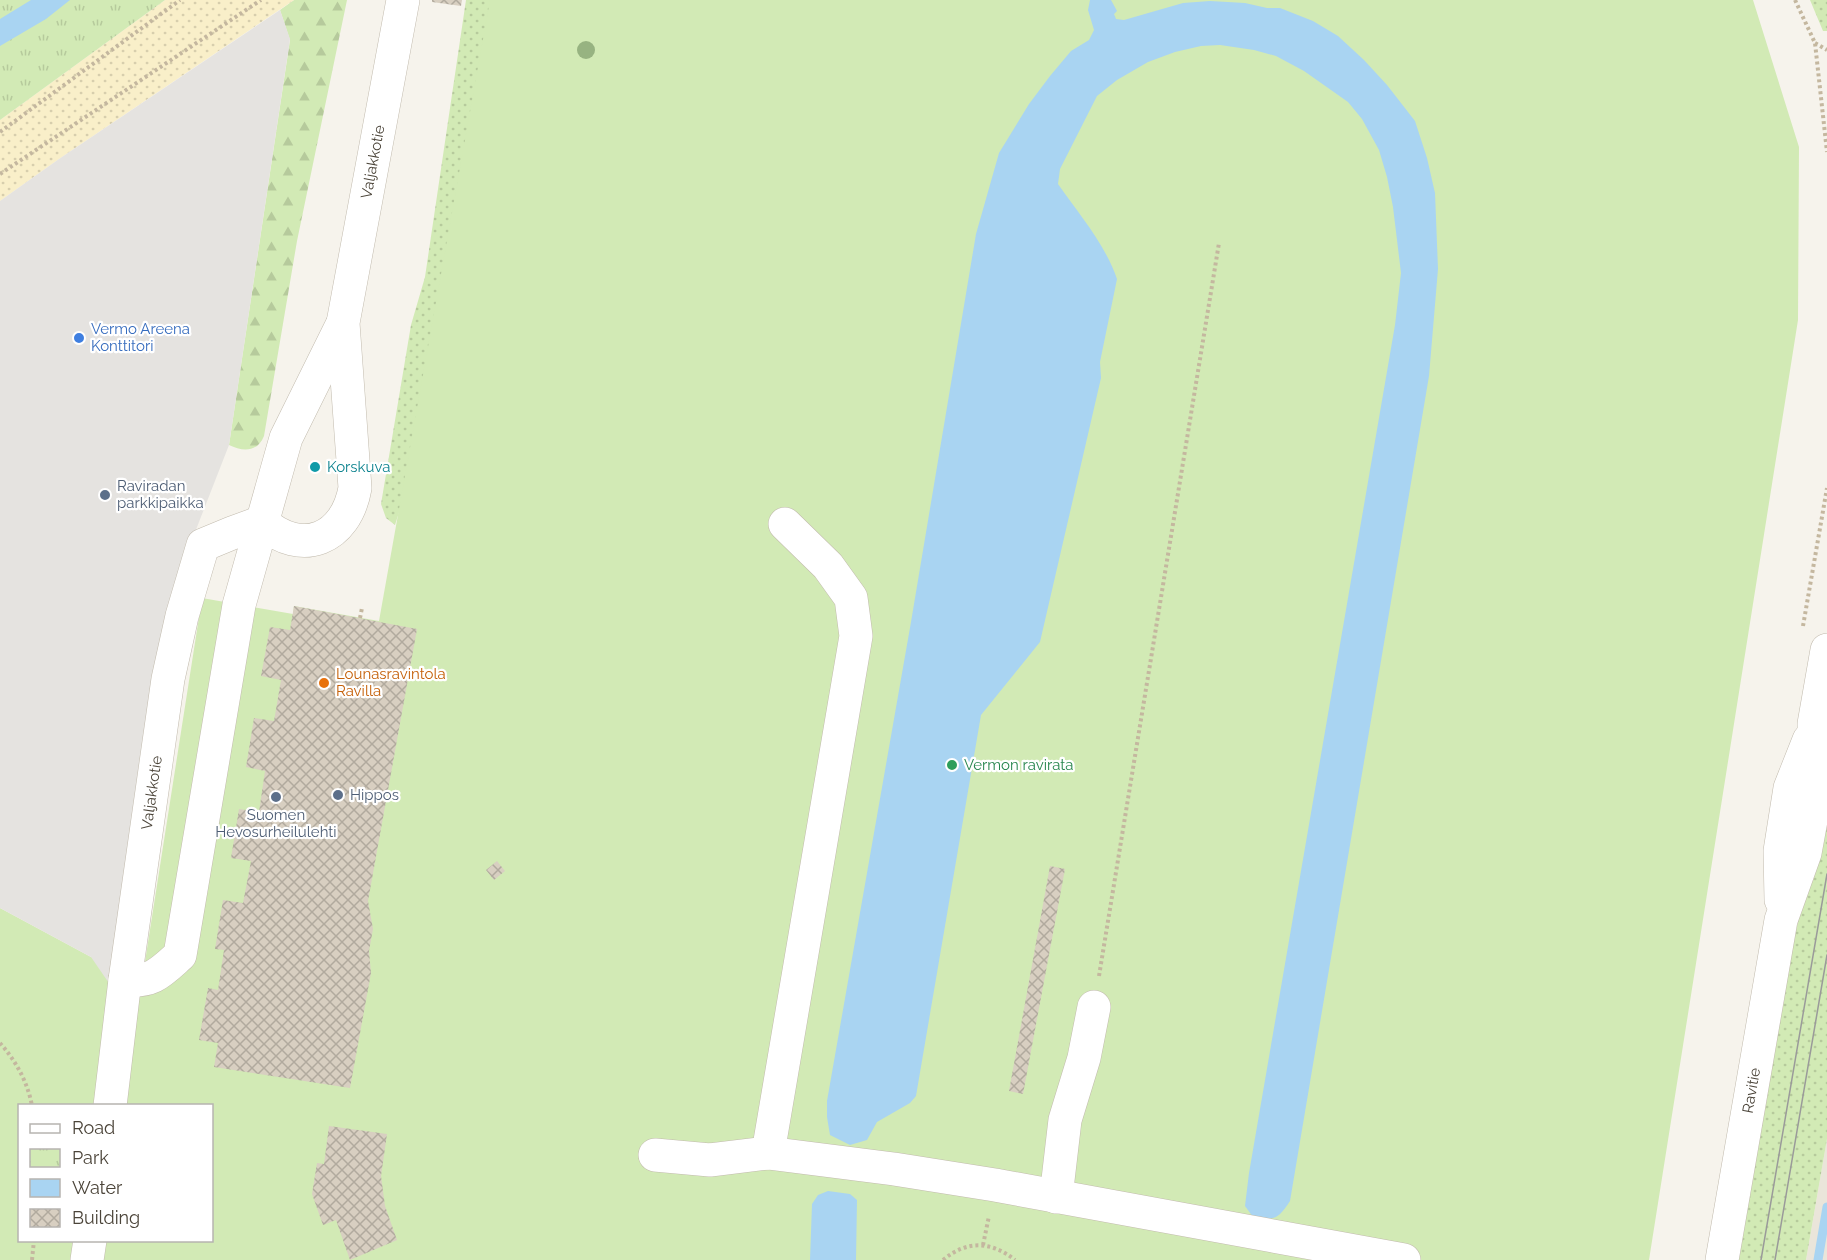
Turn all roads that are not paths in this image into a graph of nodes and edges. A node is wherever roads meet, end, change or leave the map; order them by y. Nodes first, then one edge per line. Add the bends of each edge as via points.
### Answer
1 (403, 0) edge
2 (343, 323) junction
3 (262, 522) junction
4 (785, 524) dead end
5 (1827, 650) edge
6 (125, 980) junction
7 (1094, 1007) road end
8 (110, 1104) edge
9 (768, 1153) junction
10 (655, 1155) dead end
11 (1056, 1197) junction
12 (90, 1242) edge
13 (87, 1260) edge
14 (1404, 1260) edge
15 (1722, 1260) edge

1 - 2 street, Valjakkotie
2 - 3 street, Valjakkotie via 286,438
2 - 3 street, Valjakkotie via 355,488 352,504 337,528 311,540 283,537
3 - 6 street via 239,605 180,955 161,972 142,981
3 - 6 street, Valjakkotie via 203,545 182,615 168,679
4 - 9 street via 828,566 851,598 856,636
5 - 15 street, Ravitie via 1814,724 1816,793 1805,853 1781,920
6 - 8 street, Valjakkotie
7 - 11 street via 1065,1120
9 - 10 street via 710,1160
9 - 11 street via 894,1169
11 - 14 street
12 - 13 street

